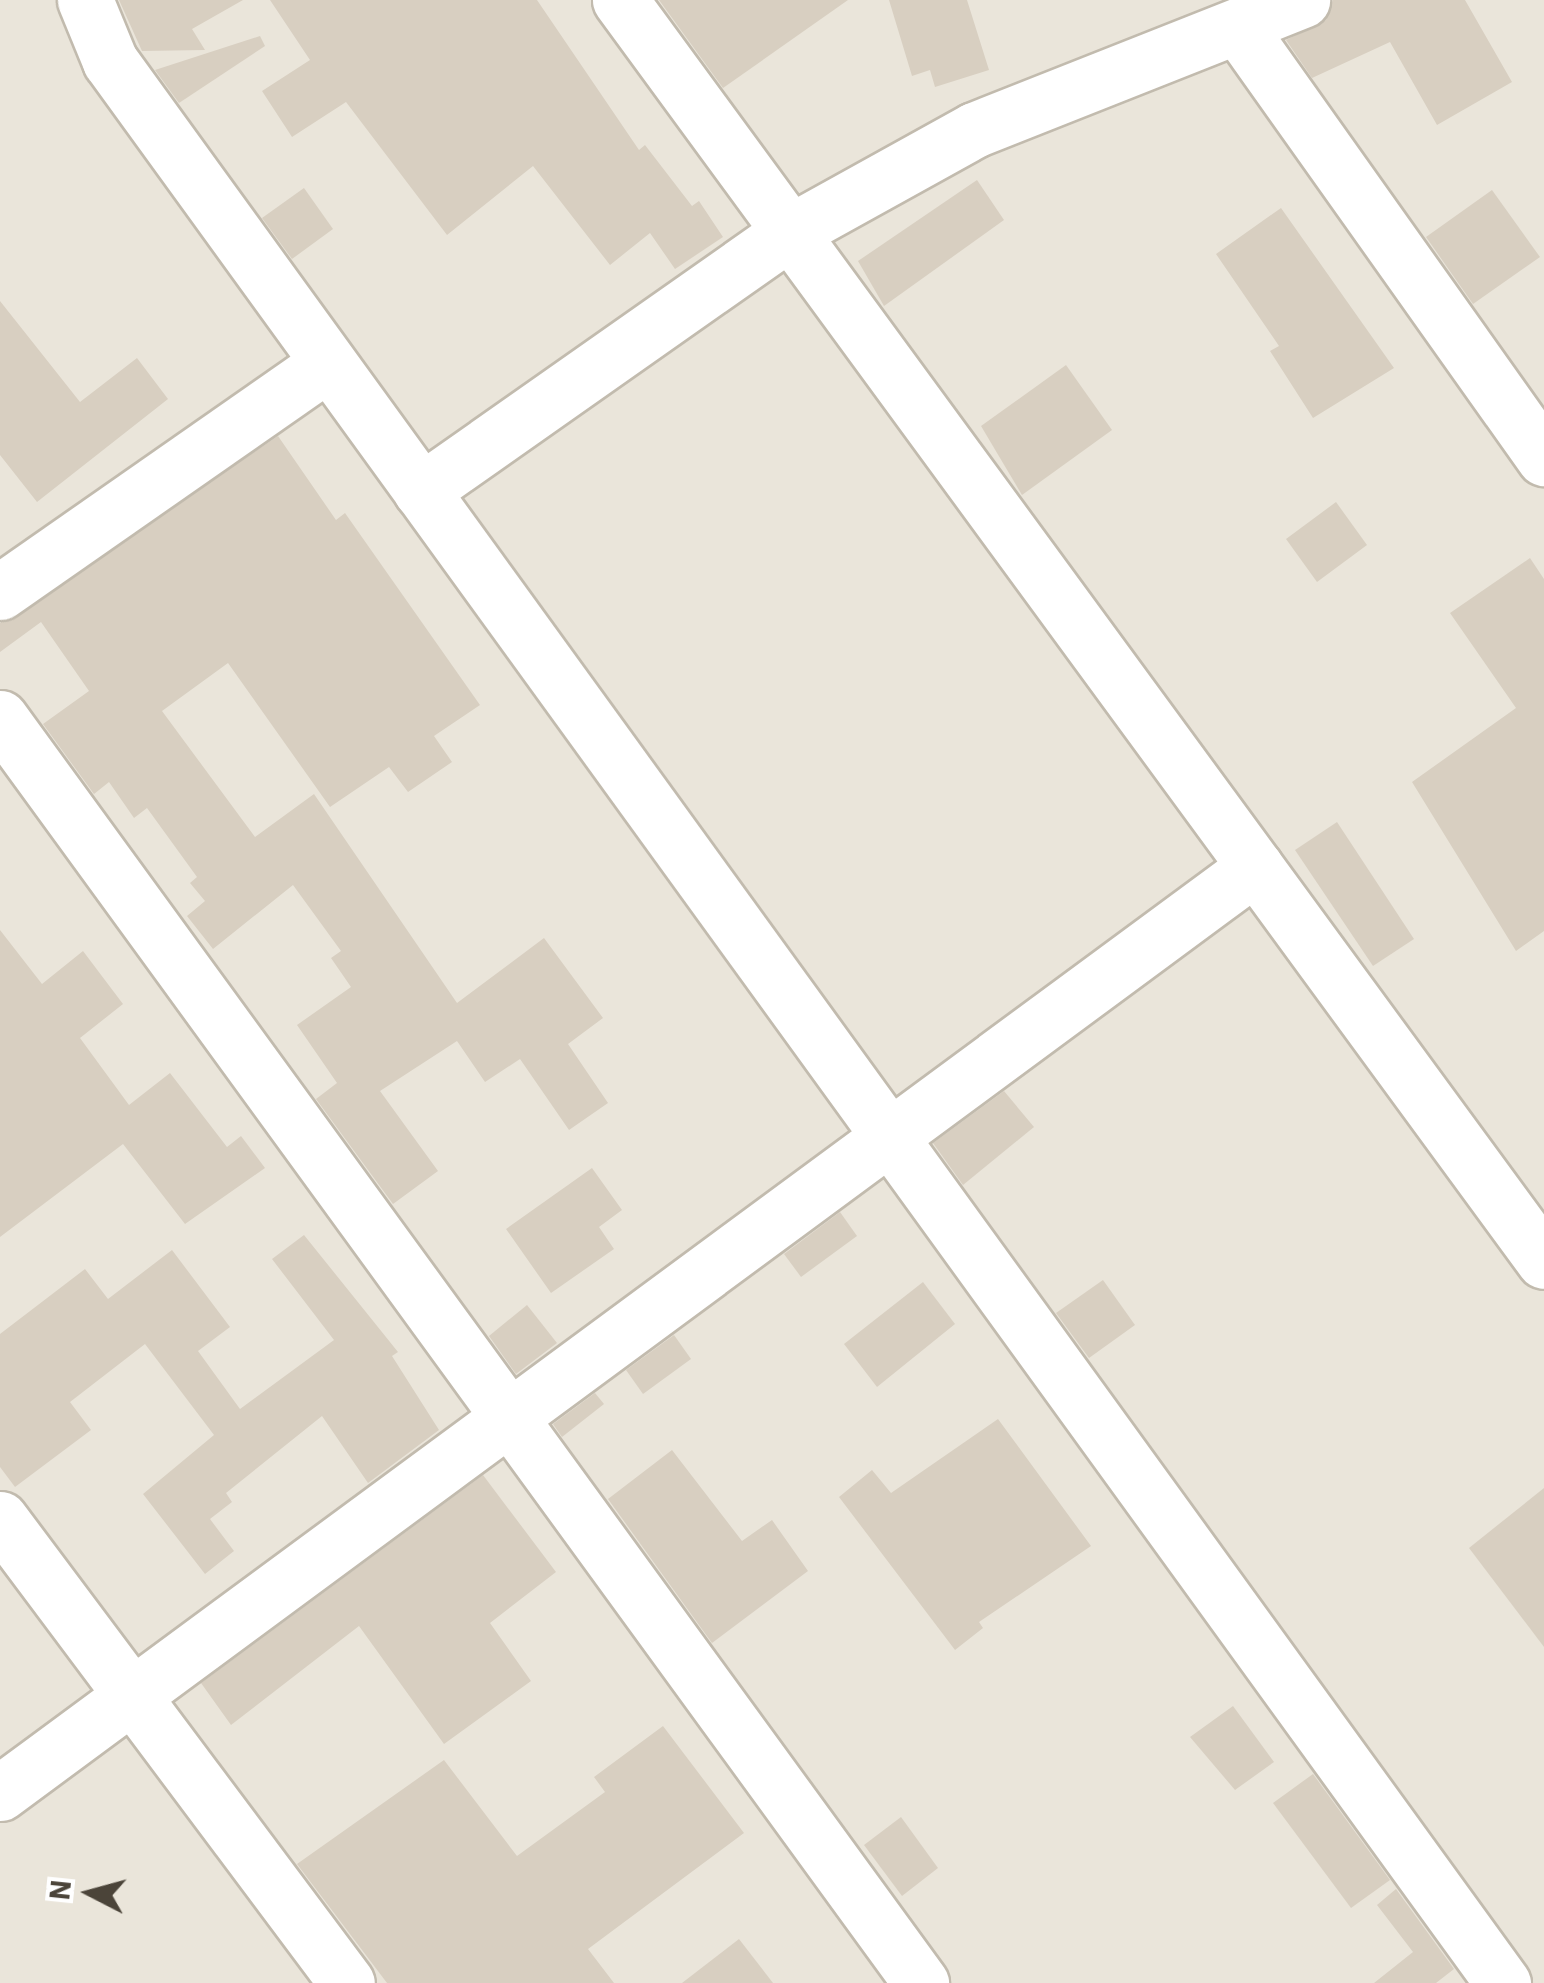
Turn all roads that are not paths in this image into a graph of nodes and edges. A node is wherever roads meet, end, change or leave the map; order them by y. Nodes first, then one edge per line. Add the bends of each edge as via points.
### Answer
1 (85, 0) edge
2 (620, 0) edge
3 (1302, 0) edge
4 (1241, 31) junction
5 (790, 232) junction
6 (328, 363) junction
7 (1544, 458) edge
8 (421, 490) junction
9 (0, 592) edge
10 (0, 718) edge
11 (1255, 867) junction
12 (890, 1137) junction
13 (1544, 1261) edge
14 (512, 1415) junction
15 (0, 1519) edge
16 (132, 1696) junction
17 (0, 1793) edge
18 (347, 1983) edge
19 (921, 1983) edge
20 (1503, 1983) edge

1 - 6 street via 110,62
2 - 5 street
3 - 4 street
4 - 5 street via 974,130
4 - 7 street
5 - 8 street
5 - 11 street
6 - 8 street
6 - 9 street
8 - 12 street
10 - 14 street
11 - 12 street
11 - 13 street
12 - 14 street
12 - 20 street
14 - 16 street
14 - 19 street
15 - 16 street
16 - 17 street
16 - 18 street

